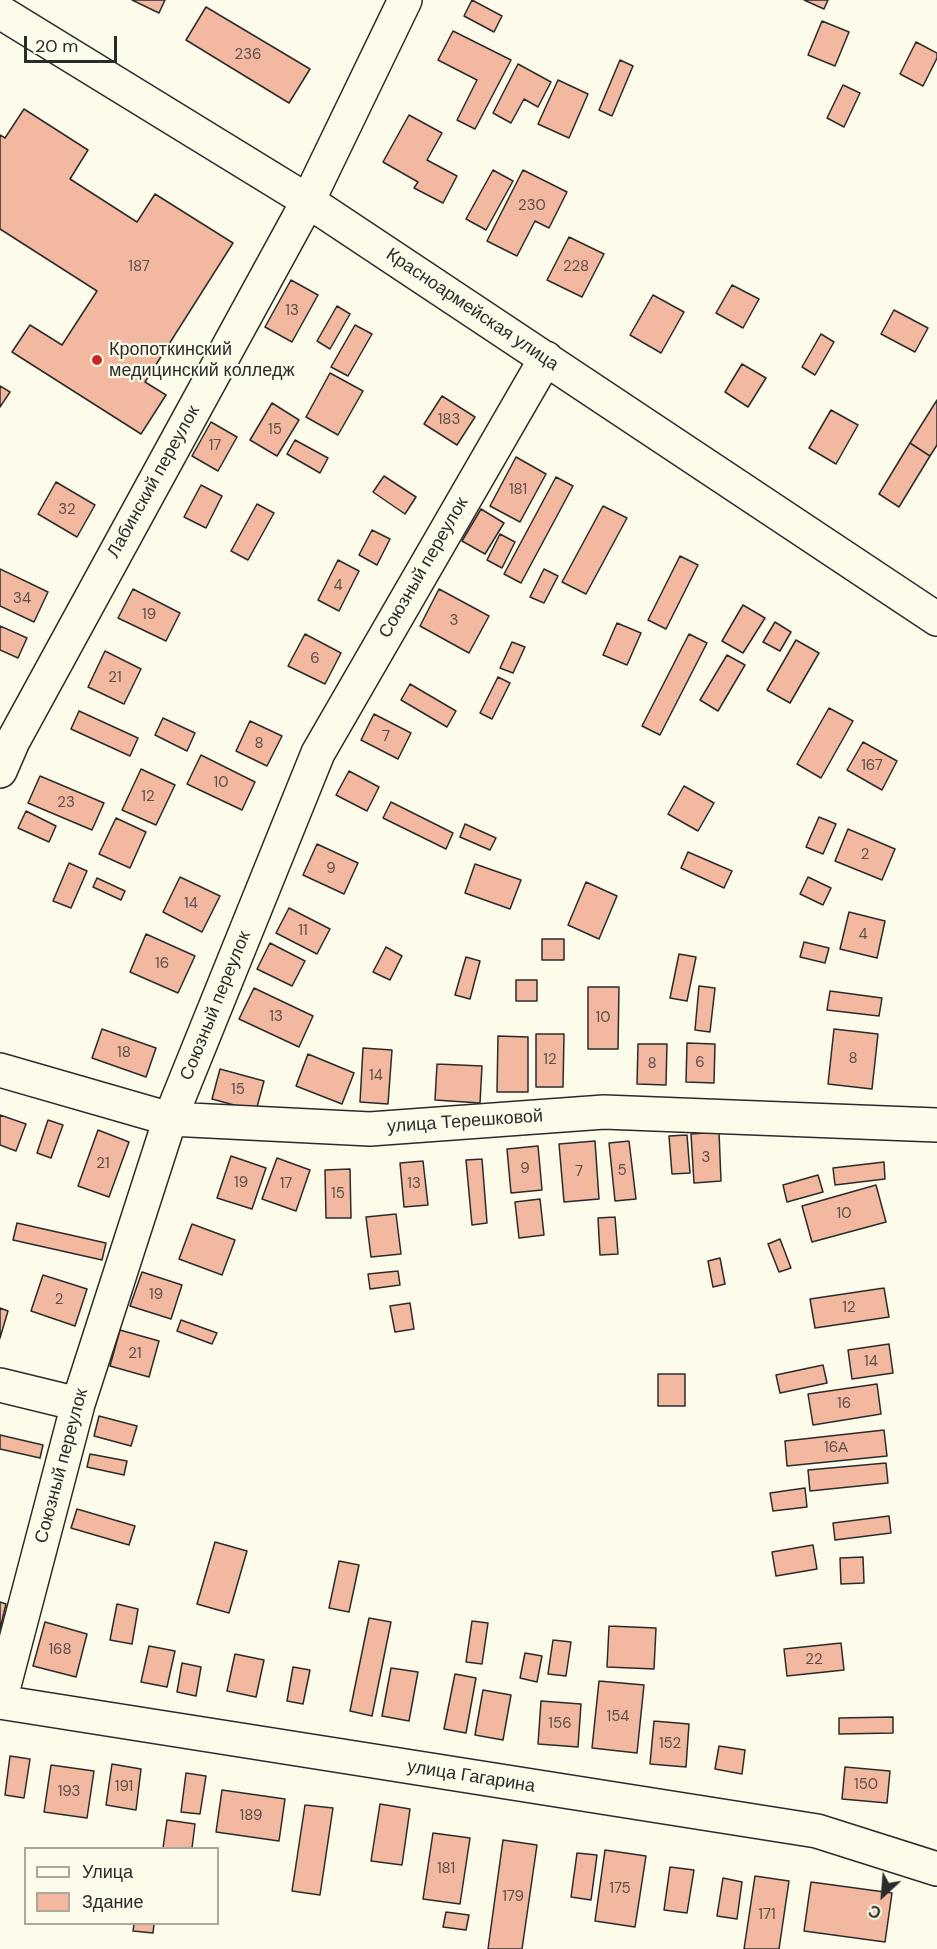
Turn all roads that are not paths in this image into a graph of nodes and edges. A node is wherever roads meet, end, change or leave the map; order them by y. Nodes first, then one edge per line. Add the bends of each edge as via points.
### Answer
1 (405, 0) edge
2 (0, 12) edge
3 (308, 201) junction
4 (546, 358) junction
5 (937, 619) edge
6 (0, 771) edge
7 (0, 1070) edge
8 (170, 1119) junction
9 (937, 1125) edge
10 (0, 1385) edge
11 (78, 1404) junction
12 (0, 1701) edge
13 (937, 1869) edge

1 - 3 street, Лабинский переулок
2 - 3 street, Красноармейская улица
3 - 4 street, Красноармейская улица
3 - 6 street, Лабинский переулок
4 - 5 street, Красноармейская улица
4 - 8 street, Союзный переулок via 318,753
7 - 8 street, улица Терешковой
8 - 9 street, улица Терешковой via 370,1129 604,1112
8 - 11 street, Союзный переулок
10 - 11 street
11 - 12 street, Союзный переулок
12 - 13 street, улица Гагарина via 817,1831

